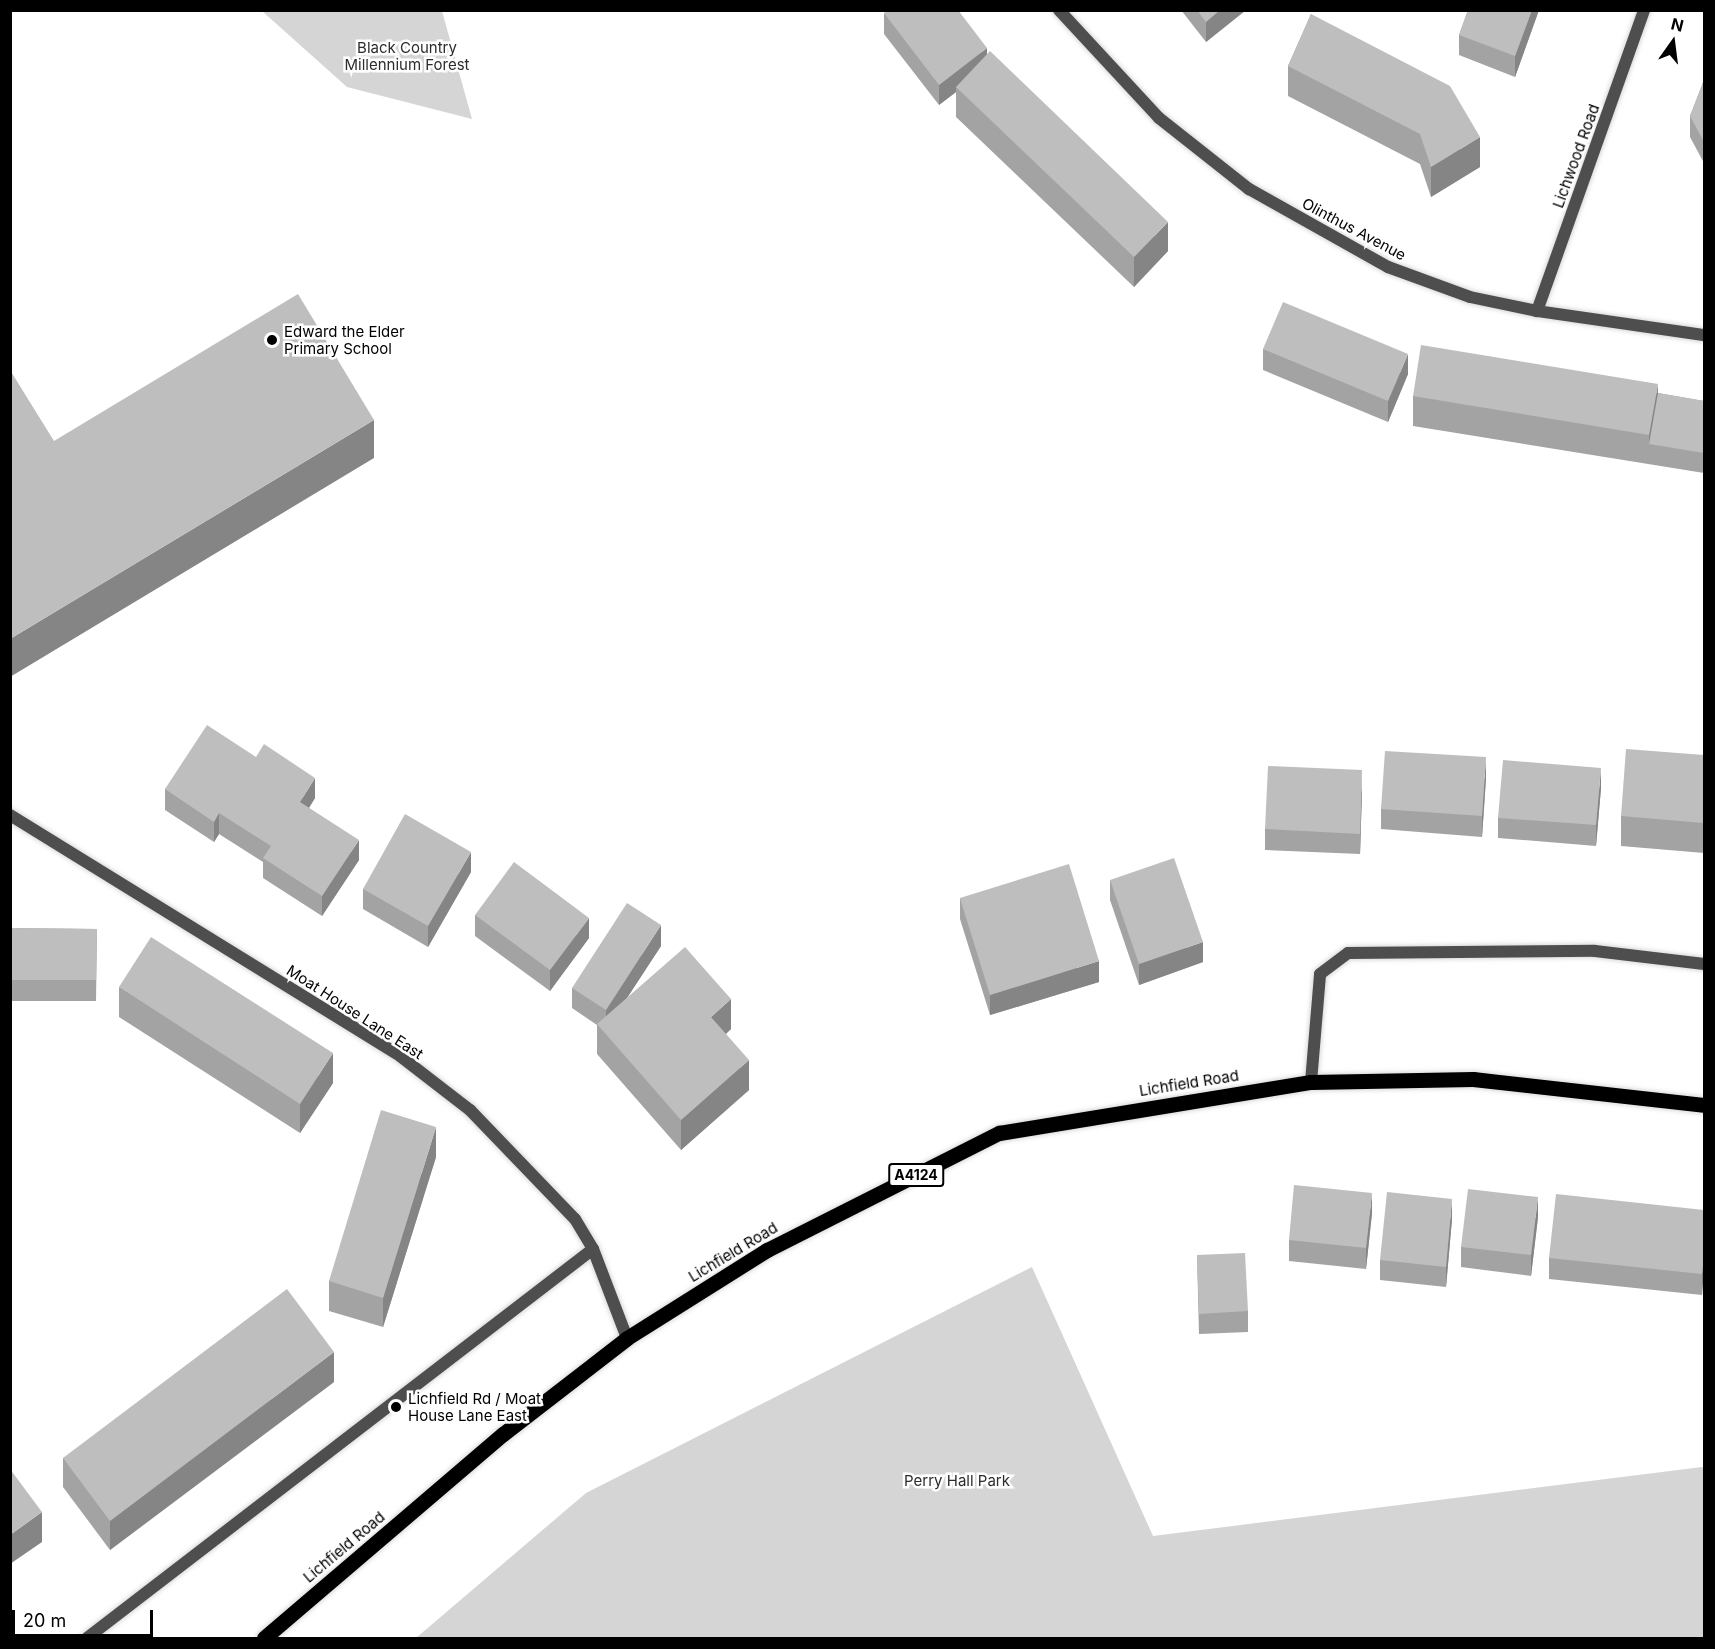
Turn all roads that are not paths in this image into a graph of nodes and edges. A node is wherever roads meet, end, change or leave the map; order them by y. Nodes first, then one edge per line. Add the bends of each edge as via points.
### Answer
1 (1059, 10) edge
2 (1644, 10) edge
3 (1537, 311) junction
4 (1704, 335) edge
5 (10, 815) edge
6 (1704, 964) edge
7 (1311, 1082) junction
8 (1704, 1106) edge
9 (592, 1249) junction
10 (627, 1338) junction
11 (87, 1638) edge
12 (264, 1638) edge

1 - 3 street, Olinthus Avenue via 1159,118 1249,189 1388,267 1470,297
2 - 3 street, Lichwood Road
3 - 4 street, Olinthus Avenue
5 - 9 street, Moat House Lane East via 396,1053 470,1110 538,1178 575,1219
6 - 7 street via 1595,951 1348,953 1320,974
7 - 8 main road, Lichfield Road / A4124 via 1473,1079
7 - 10 main road, Lichfield Road / A4124 via 999,1133 768,1250
9 - 10 street, Moat House Lane East
9 - 11 street
10 - 12 main road, Lichfield Road / A4124 via 503,1434

